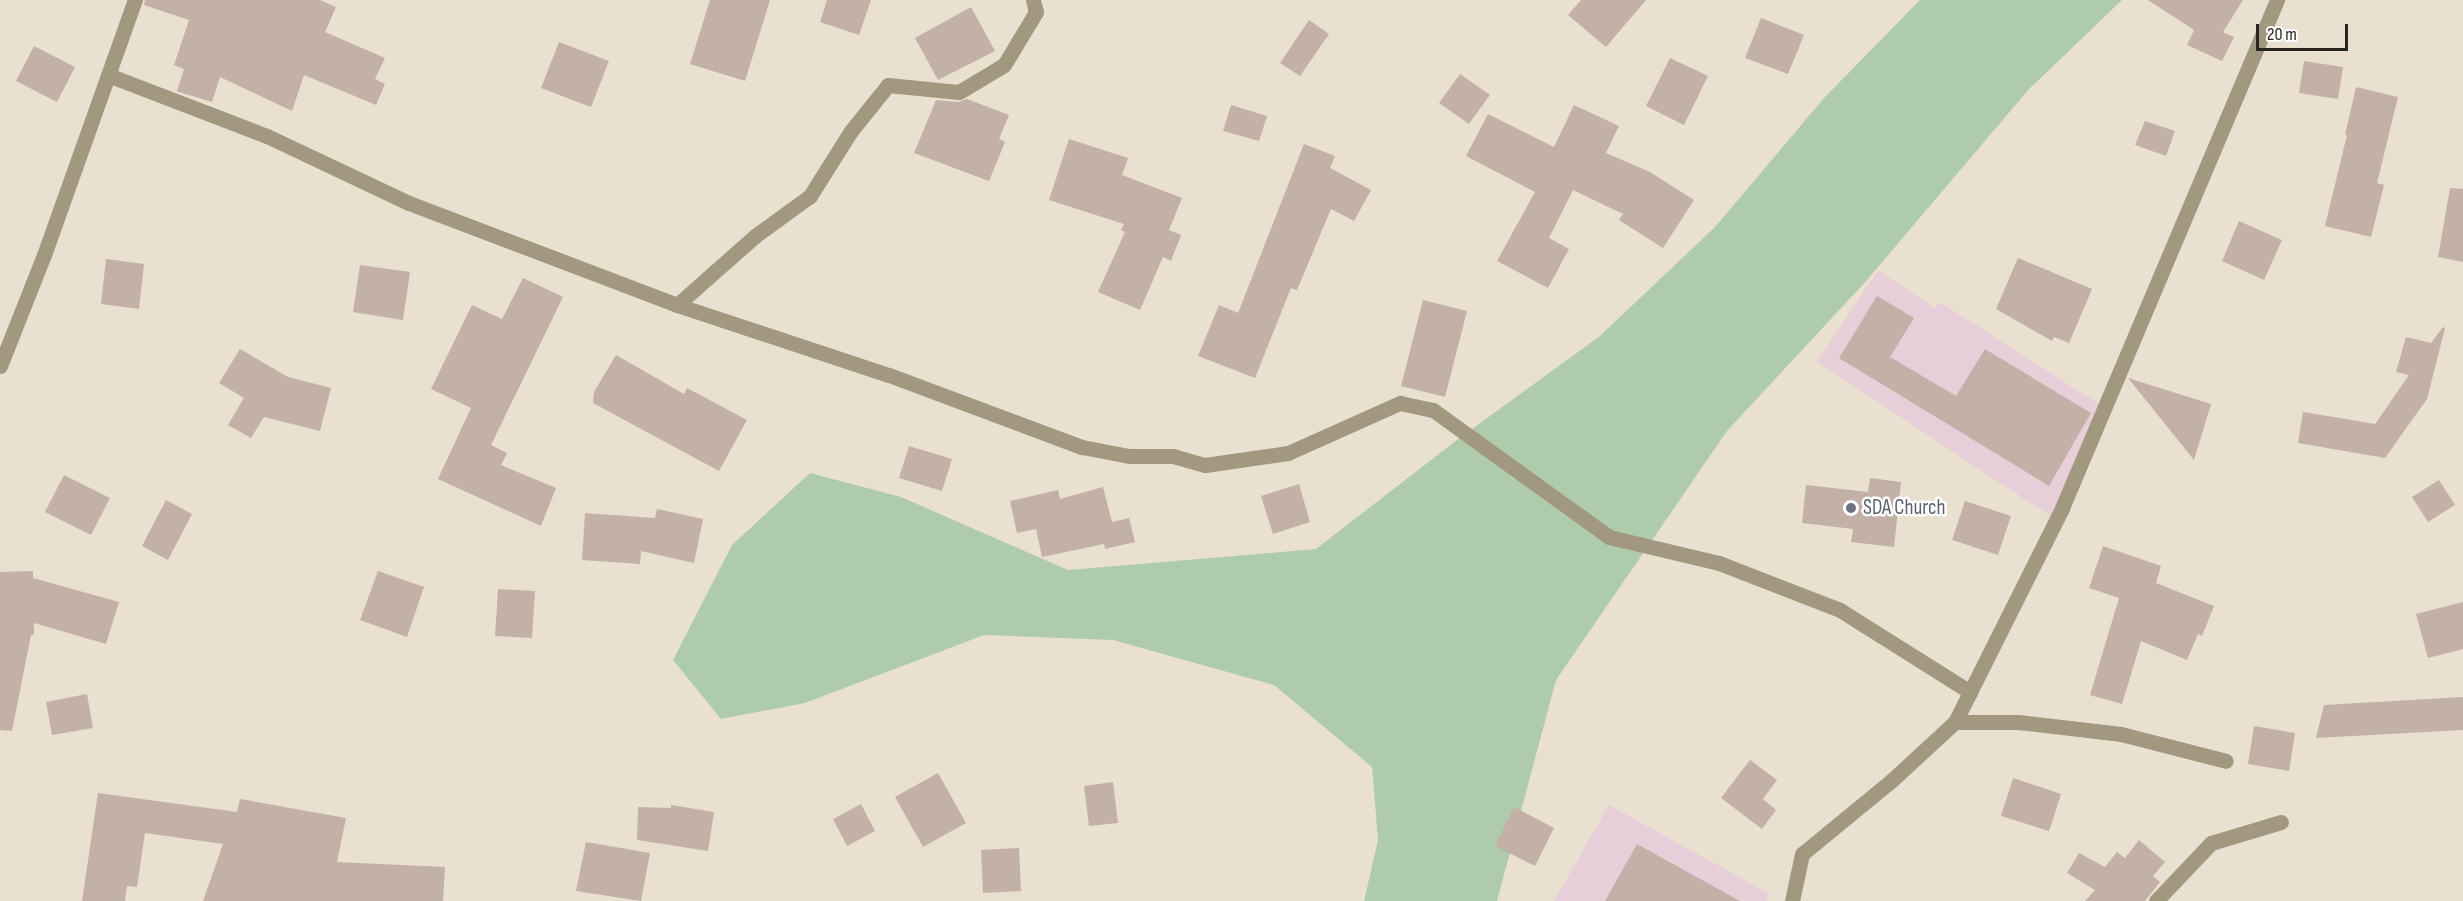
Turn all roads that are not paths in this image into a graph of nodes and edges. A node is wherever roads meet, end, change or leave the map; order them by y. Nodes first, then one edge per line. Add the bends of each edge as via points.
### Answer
1 (135, 0) edge
2 (1034, 0) edge
3 (2277, 0) edge
4 (108, 75) junction
5 (677, 305) junction
6 (0, 366) edge
7 (1970, 692) junction
8 (1955, 722) junction
9 (2226, 761) dead end
10 (2281, 822) dead end
11 (1792, 901) edge
12 (2156, 901) edge

1 - 4 street
2 - 5 street via 1036,12 1004,64 959,92 888,85 852,130 810,196 755,236
3 - 7 street via 2062,508
4 - 5 street via 267,136 409,203
4 - 6 street
5 - 7 street via 890,375 1082,447 1129,456 1173,456 1205,465 1288,453 1400,404 1433,410 1609,537 1719,563 1840,610
7 - 8 street
8 - 9 street via 2018,722 2121,734
8 - 11 street via 1892,781 1803,854
10 - 12 street via 2211,843

